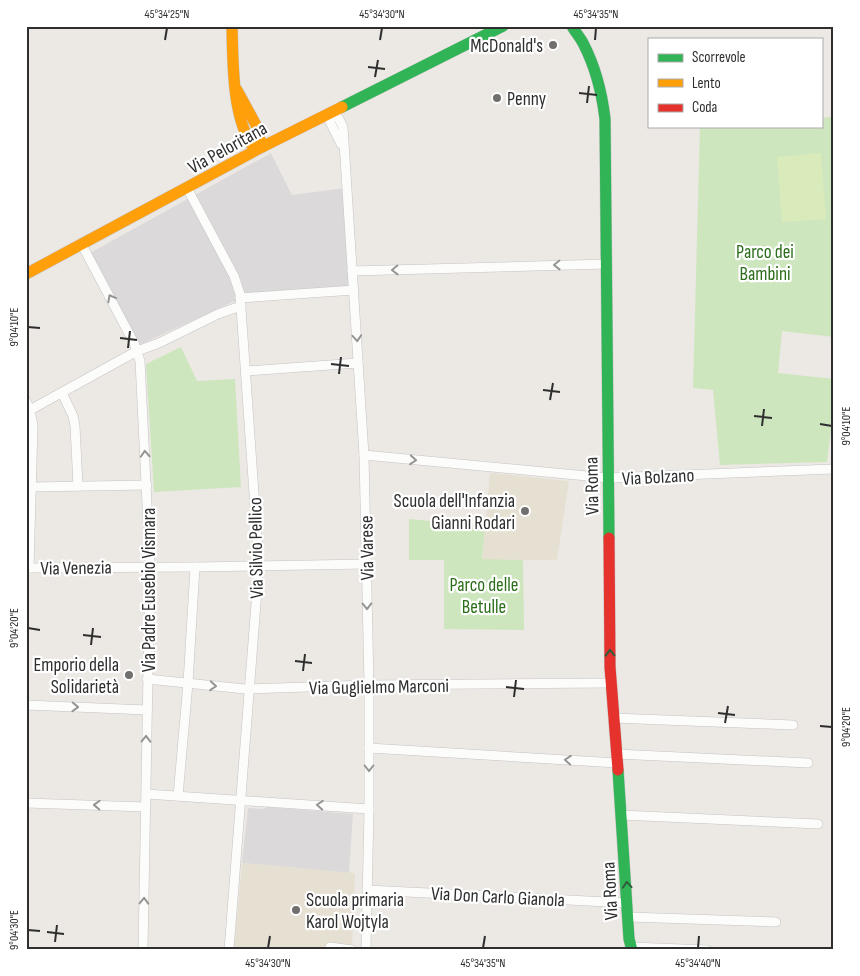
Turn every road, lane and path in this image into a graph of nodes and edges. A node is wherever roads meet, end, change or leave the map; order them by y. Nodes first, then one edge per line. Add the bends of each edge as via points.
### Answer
1 (232, 26) edge
2 (486, 26) edge
3 (503, 26) edge
4 (572, 27) edge
5 (445, 54) junction
6 (331, 112) junction
7 (262, 147) junction
8 (187, 188) junction
9 (82, 245) junction
10 (606, 264) junction
11 (352, 271) junction
12 (26, 274) edge
13 (354, 290) junction
14 (241, 302) junction
15 (138, 351) junction
16 (358, 363) junction
17 (246, 371) junction
18 (62, 393) junction
19 (28, 406) edge
20 (364, 455) junction
21 (834, 469) edge
22 (608, 478) junction
23 (147, 485) junction
24 (78, 486) junction
25 (31, 487) junction
26 (366, 564) junction
27 (259, 565) junction
28 (150, 566) junction
29 (195, 567) junction
30 (27, 568) edge
31 (148, 679) junction
32 (188, 683) junction
33 (611, 683) junction
34 (369, 685) junction
35 (250, 688) junction
36 (26, 705) edge
37 (147, 710) junction
38 (613, 718) junction
39 (793, 725) dead end
40 (368, 748) junction
41 (616, 759) junction
42 (808, 762) dead end
43 (146, 794) junction
44 (178, 796) junction
45 (241, 800) junction
46 (26, 803) edge
47 (146, 807) junction
48 (369, 808) junction
49 (621, 815) junction
50 (818, 824) dead end
51 (368, 890) junction
52 (628, 903) junction
53 (628, 917) junction
54 (776, 922) dead end
55 (632, 948) edge
56 (143, 950) edge
57 (229, 950) edge
58 (330, 950) edge
59 (352, 950) edge
60 (366, 950) edge
61 (707, 950) edge

1 - 7 street via 244,132 251,144
2 - 5 street, Via Peloritana via 452,46
3 - 5 street, Via Peloritana
4 - 10 street, Via Roma via 582,40 595,71 604,110
5 - 6 street, Via Peloritana
6 - 7 street, Via Peloritana
6 - 11 street, Via Varese via 330,122 343,147
7 - 8 street, Via Peloritana
8 - 9 street, Via Peloritana
8 - 14 street, Via Silvio Pellico via 234,276
9 - 12 street, Via Peloritana
15 -> 9 street, Via Padre Eusebio Vismara
10 -> 11 street
10 - 22 street, Via Roma
11 - 13 street, Via Varese
13 - 14 street
13 -> 16 street, Via Varese
14 - 15 street
14 - 17 street, Via Silvio Pellico
15 - 18 street
23 -> 15 street, Via Padre Eusebio Vismara
16 - 17 street
16 - 20 street, Via Varese
17 - 27 street, Via Silvio Pellico
18 - 19 street
18 - 24 street via 75,426
19 - 25 street via 33,426
20 -> 22 street, Via Bolzano
20 - 26 street, Via Varese
21 - 22 street, Via Bolzano
33 -> 22 street, Via Roma
23 - 24 street
23 - 28 street, Via Padre Eusebio Vismara
24 - 25 street
25 - 30 street
26 - 27 street, Via Venezia
26 -> 34 street, Via Varese
27 - 29 street, Via Venezia
27 - 35 street, Via Silvio Pellico
28 - 29 street, Via Venezia
28 - 30 street, Via Venezia
28 - 31 street, Via Padre Eusebio Vismara
29 - 32 street
31 - 32 street, Via Guglielmo Marconi
31 - 37 street, Via Padre Eusebio Vismara
32 -> 35 street, Via Guglielmo Marconi
32 - 44 street
33 - 34 street, Via Guglielmo Marconi
33 - 38 street, Via Roma
34 - 35 street, Via Guglielmo Marconi
34 - 40 street, Via Varese
35 - 45 street, Via Silvio Pellico
36 -> 37 street
43 -> 37 street, Via Padre Eusebio Vismara
38 - 39 street
38 - 41 street, Via Roma
41 -> 40 street
40 -> 48 street, Via Varese
41 - 42 street
41 - 49 street, Via Roma
43 - 44 street
43 - 47 street, Via Padre Eusebio Vismara
44 - 45 street
48 -> 45 street
45 - 57 street, Via Silvio Pellico
47 -> 46 street
56 -> 47 street, Via Padre Eusebio Vismara
48 - 51 street, Via Varese
49 - 50 street
52 -> 49 street, Via Roma
51 - 52 street, Via Don Carlo Gianola
51 - 60 street, Via Varese
52 - 53 street, Via Roma
53 - 54 street
53 - 55 street, Via Roma
55 - 61 street
58 - 59 street via 330,947

